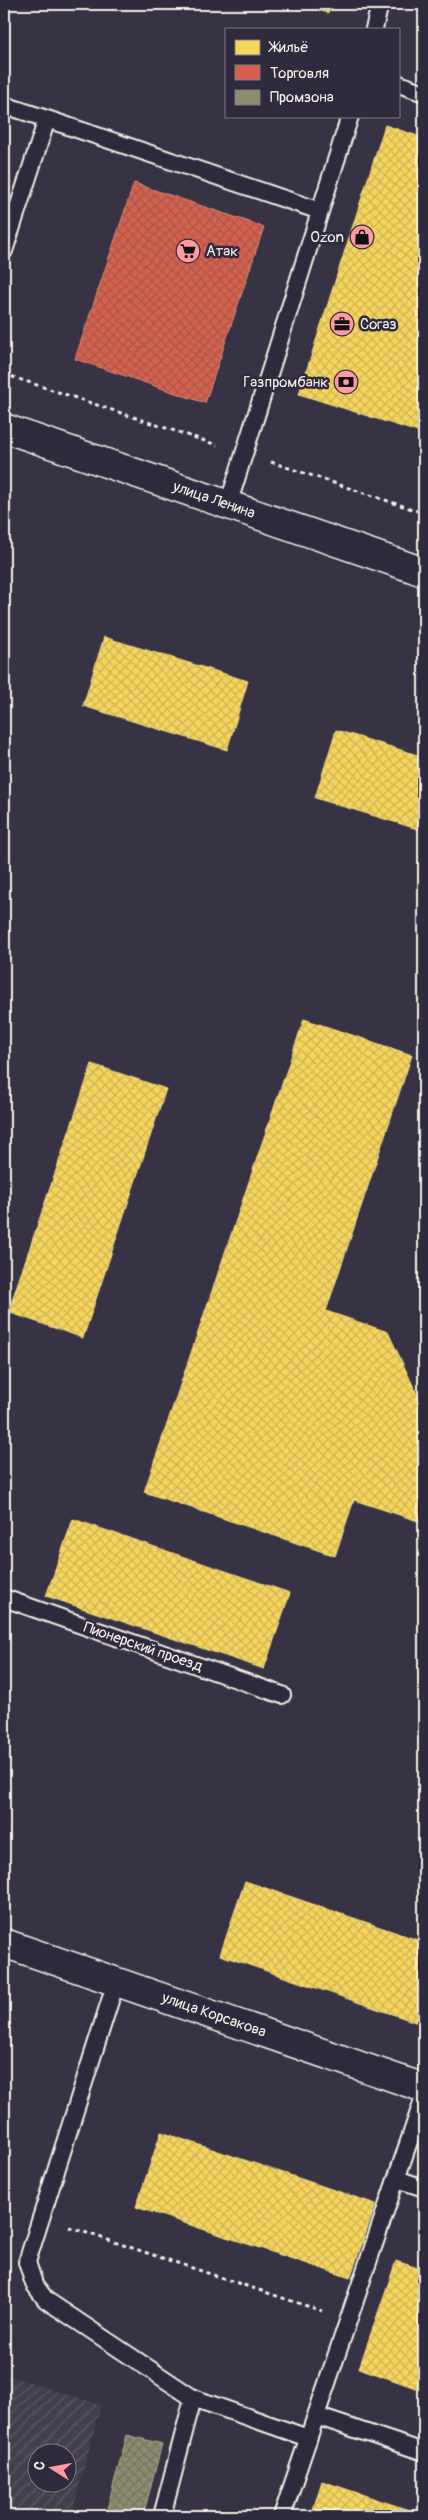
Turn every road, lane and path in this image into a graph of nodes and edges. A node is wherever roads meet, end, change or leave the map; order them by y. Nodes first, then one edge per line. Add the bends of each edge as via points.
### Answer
1 (380, 4) edge
2 (374, 28) edge
3 (400, 84) edge
4 (424, 93) edge
5 (4, 104) edge
6 (349, 118) edge
7 (46, 119) junction
8 (320, 212) junction
9 (4, 251) edge
10 (4, 429) edge
11 (228, 505) junction
12 (424, 572) edge
13 (4, 1598) edge
14 (282, 1696) dead end
15 (4, 1942) edge
16 (116, 1982) junction
17 (424, 2088) edge
18 (424, 2097) edge
19 (397, 2179) junction
20 (424, 2188) edge
21 (40, 2217) junction
22 (348, 2320) junction
23 (194, 2398) junction
24 (316, 2416) junction
25 (308, 2438) junction
26 (424, 2452) edge
27 (162, 2516) edge
28 (282, 2516) edge

1 - 2 lane
3 - 4 lane
5 - 7 lane
6 - 8 lane
7 - 8 lane
7 - 9 lane
8 - 11 lane
10 - 11 street, улица Ленина
11 - 12 street, улица Ленина
13 - 14 lane, Пионерский проезд
15 - 16 street, улица Корсакова
16 - 17 street, улица Корсакова
16 - 21 lane
18 - 19 lane
19 - 20 lane
19 - 22 lane
21 - 22 path
21 - 23 lane via 27,2262 34,2284 46,2300
22 - 24 lane
23 - 25 lane
23 - 27 lane
24 - 25 lane
24 - 26 lane
25 - 28 lane

